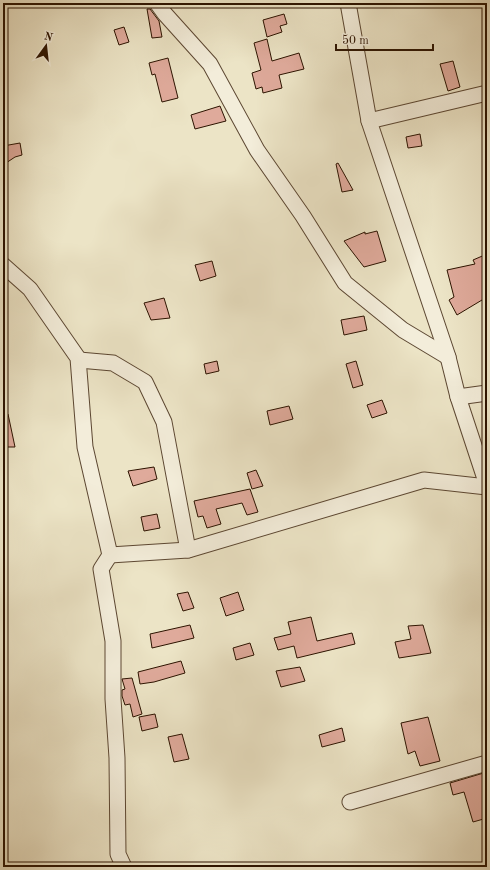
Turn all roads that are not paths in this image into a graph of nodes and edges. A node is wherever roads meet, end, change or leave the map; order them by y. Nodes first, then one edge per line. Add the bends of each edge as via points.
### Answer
1 (157, 3) edge
2 (348, 3) edge
3 (487, 92) edge
4 (369, 121) junction
5 (3, 265) edge
6 (448, 357) junction
7 (79, 360) dead end
8 (487, 393) edge
9 (458, 397) junction
10 (487, 486) edge
11 (188, 550) junction
12 (110, 555) junction
13 (487, 763) edge
14 (350, 802) dead end
15 (124, 867) edge

1 - 6 street via 210,64 257,150 303,216 344,283 402,330
2 - 4 street
3 - 4 street
4 - 6 street
5 - 12 street via 30,289 78,358 85,447
6 - 9 street
7 - 11 street via 113,363 145,382 164,422
8 - 9 street
9 - 10 street
10 - 11 street via 424,480
11 - 12 street
12 - 15 street via 101,569 113,641 118,854
13 - 14 street

